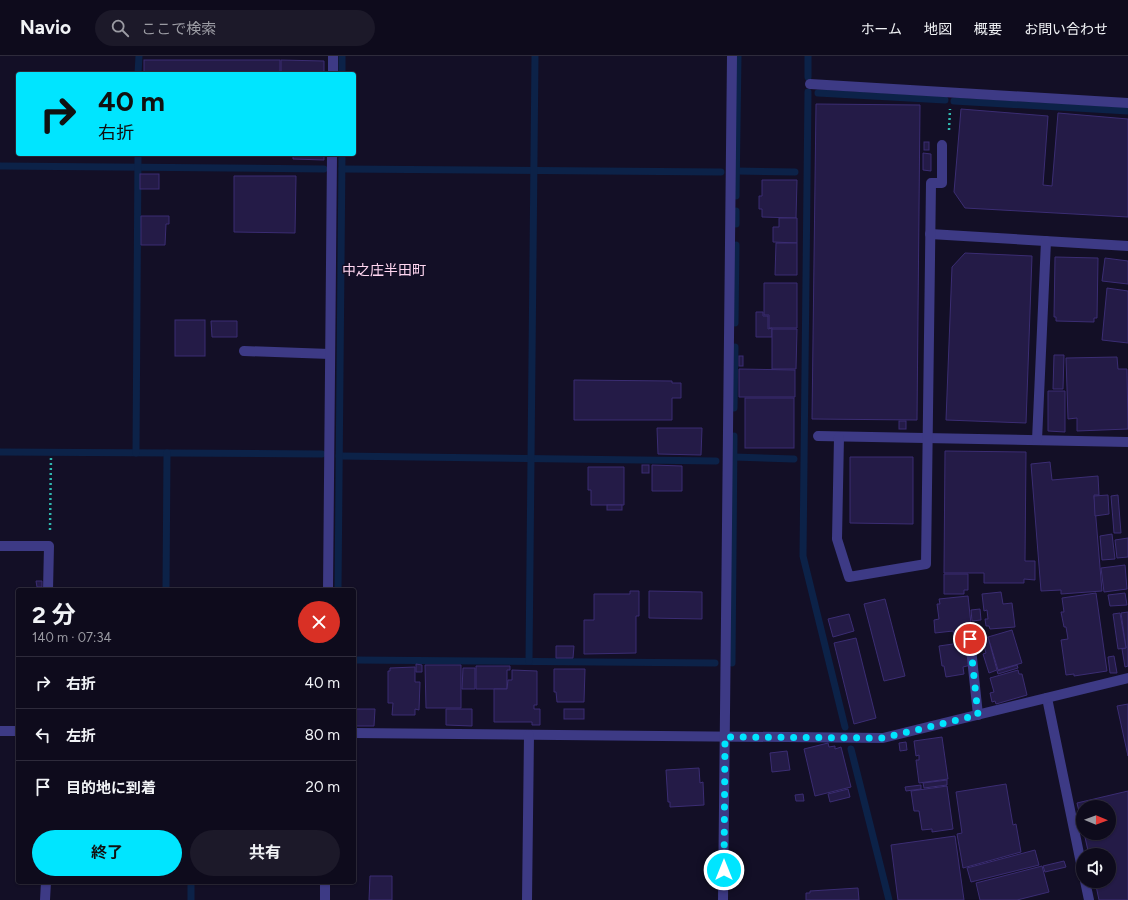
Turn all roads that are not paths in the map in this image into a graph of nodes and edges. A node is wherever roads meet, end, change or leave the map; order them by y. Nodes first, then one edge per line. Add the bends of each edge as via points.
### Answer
1 (333, 56) edge
2 (732, 56) edge
3 (333, 72) edge
4 (810, 84) dead end
5 (1128, 103) edge
6 (942, 145) road end
7 (332, 156) edge
8 (930, 234) junction
9 (1046, 241) junction
10 (1128, 246) edge
11 (244, 352) dead end
12 (330, 354) junction
13 (818, 436) dead end
14 (839, 436) junction
15 (928, 438) junction
16 (1037, 440) junction
17 (1128, 442) edge
18 (0, 546) edge
19 (48, 588) edge
20 (328, 588) edge
21 (970, 639) dead end
22 (1128, 678) edge
23 (1047, 698) junction
24 (978, 715) junction
25 (0, 731) edge
26 (16, 731) edge
27 (356, 734) edge
28 (529, 735) junction
29 (725, 737) junction
30 (1078, 848) edge
31 (46, 884) edge
32 (325, 884) edge
33 (1086, 888) edge
34 (45, 900) edge
35 (325, 900) edge
36 (527, 900) edge
37 (723, 900) edge
38 (1089, 900) edge

1 - 3 street
2 - 29 street
4 - 5 street
6 - 8 street via 942,183 931,183
7 - 12 street
8 - 9 street
8 - 15 street
9 - 10 street
9 - 16 street
11 - 12 street
12 - 20 street
13 - 14 street
14 - 15 street
14 - 15 street via 837,539 849,577 926,564
15 - 16 street
16 - 17 street
18 - 19 street via 49,546
21 - 24 street
22 - 23 street
23 - 24 street
23 - 30 street
24 - 29 street via 883,738
25 - 26 street
27 - 28 street
28 - 29 street
28 - 36 street
29 - 37 street
31 - 34 street
32 - 35 street
33 - 38 street

